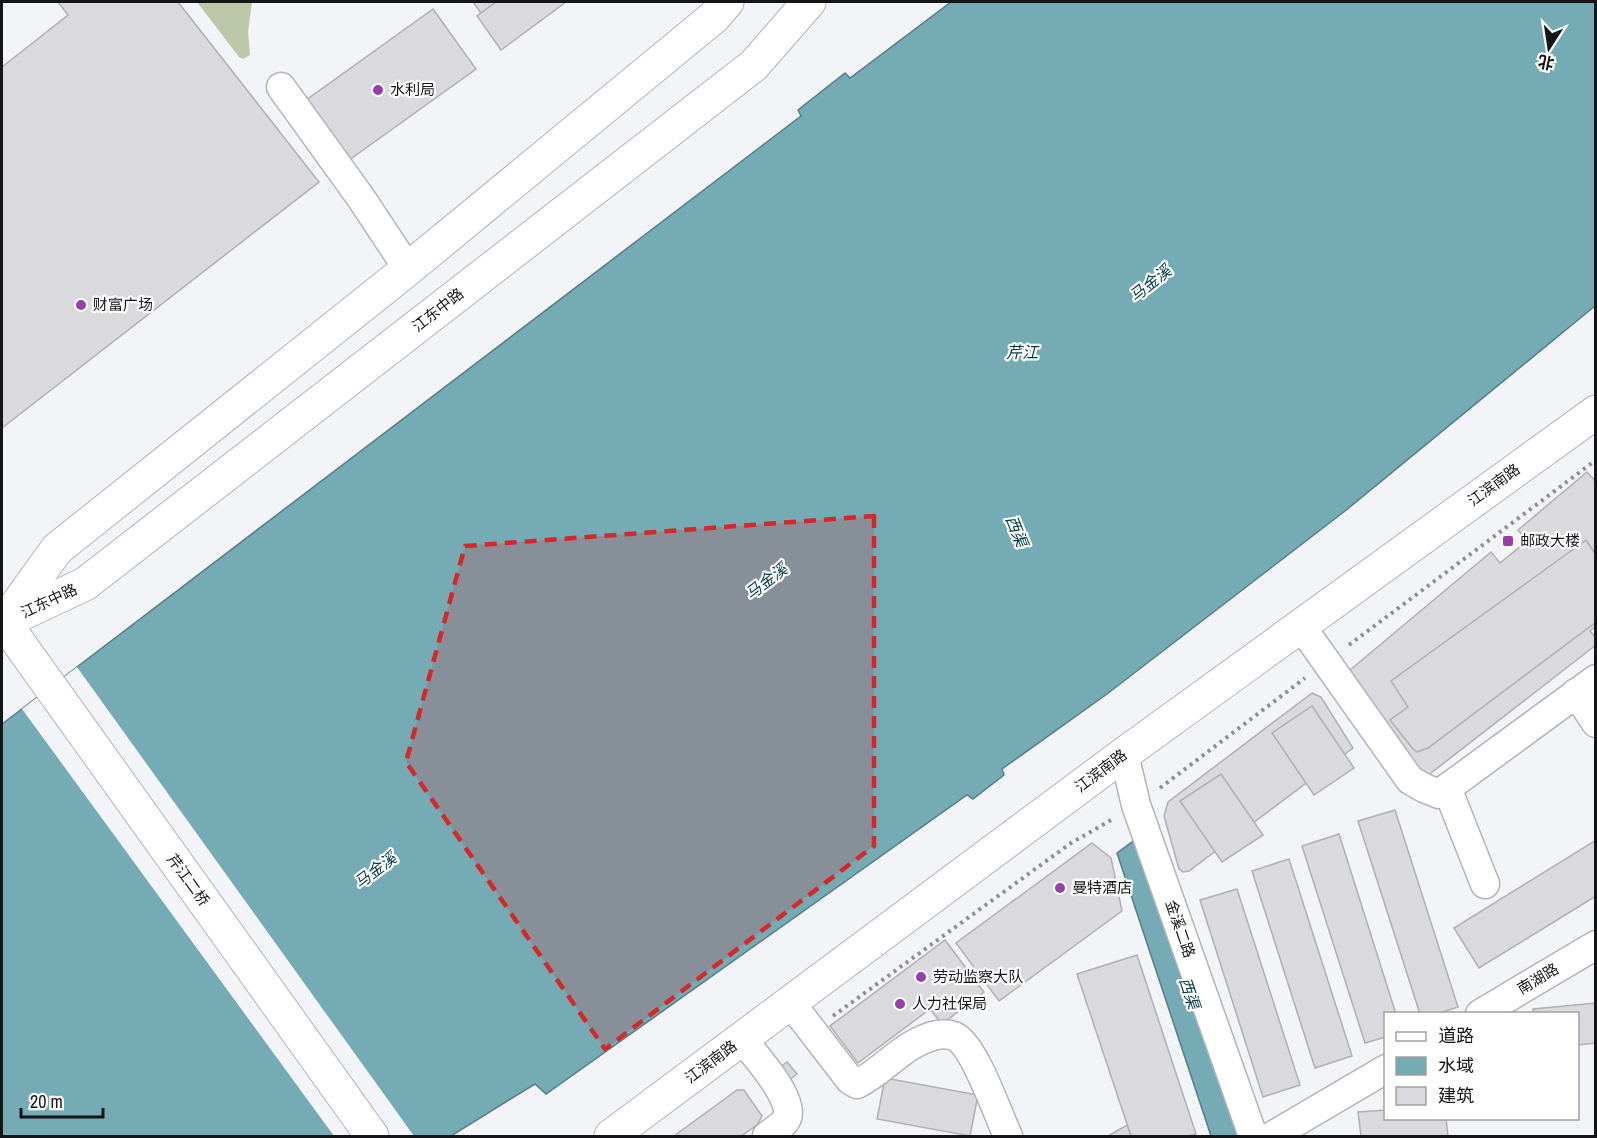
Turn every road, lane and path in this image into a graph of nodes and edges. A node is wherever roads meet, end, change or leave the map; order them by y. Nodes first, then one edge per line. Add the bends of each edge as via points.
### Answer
1 (727, 2) edge
2 (809, 2) edge
3 (281, 87) dead end
4 (408, 269) junction
5 (1596, 412) edge
6 (2, 622) edge
7 (1301, 626) junction
8 (1586, 686) edge
9 (1596, 723) edge
10 (1124, 754) junction
11 (1447, 788) junction
12 (1485, 884) dead end
13 (1596, 945) edge
14 (790, 1002) junction
15 (1483, 1012) edge
16 (742, 1038) junction
17 (1384, 1070) edge
18 (372, 1137) edge
19 (611, 1137) edge
20 (767, 1137) edge
21 (1008, 1137) edge
22 (1253, 1137) edge
23 (1272, 1137) edge

1 - 4 main road, 江东中路 via 714,17
2 - 6 main road, 江东中路 via 754,64 86,584
3 - 4 street
4 - 6 main road, 江东中路 via 57,549
5 - 7 main road, 江滨南路
6 - 18 main road, 芹江二桥
7 - 10 main road, 江滨南路
7 - 11 street via 1410,780 1439,794
8 - 9 street
8 - 11 street
10 - 14 main road, 江滨南路
10 - 22 street, 金溪二路 via 1136,805
11 - 12 street
13 - 15 street, 南湖路
14 - 16 main road, 江滨南路
14 - 21 street via 850,1080 858,1084 913,1045 934,1036 956,1036 970,1050
16 - 19 main road, 江滨南路
16 - 20 street via 789,1109 787,1120
17 - 23 street

